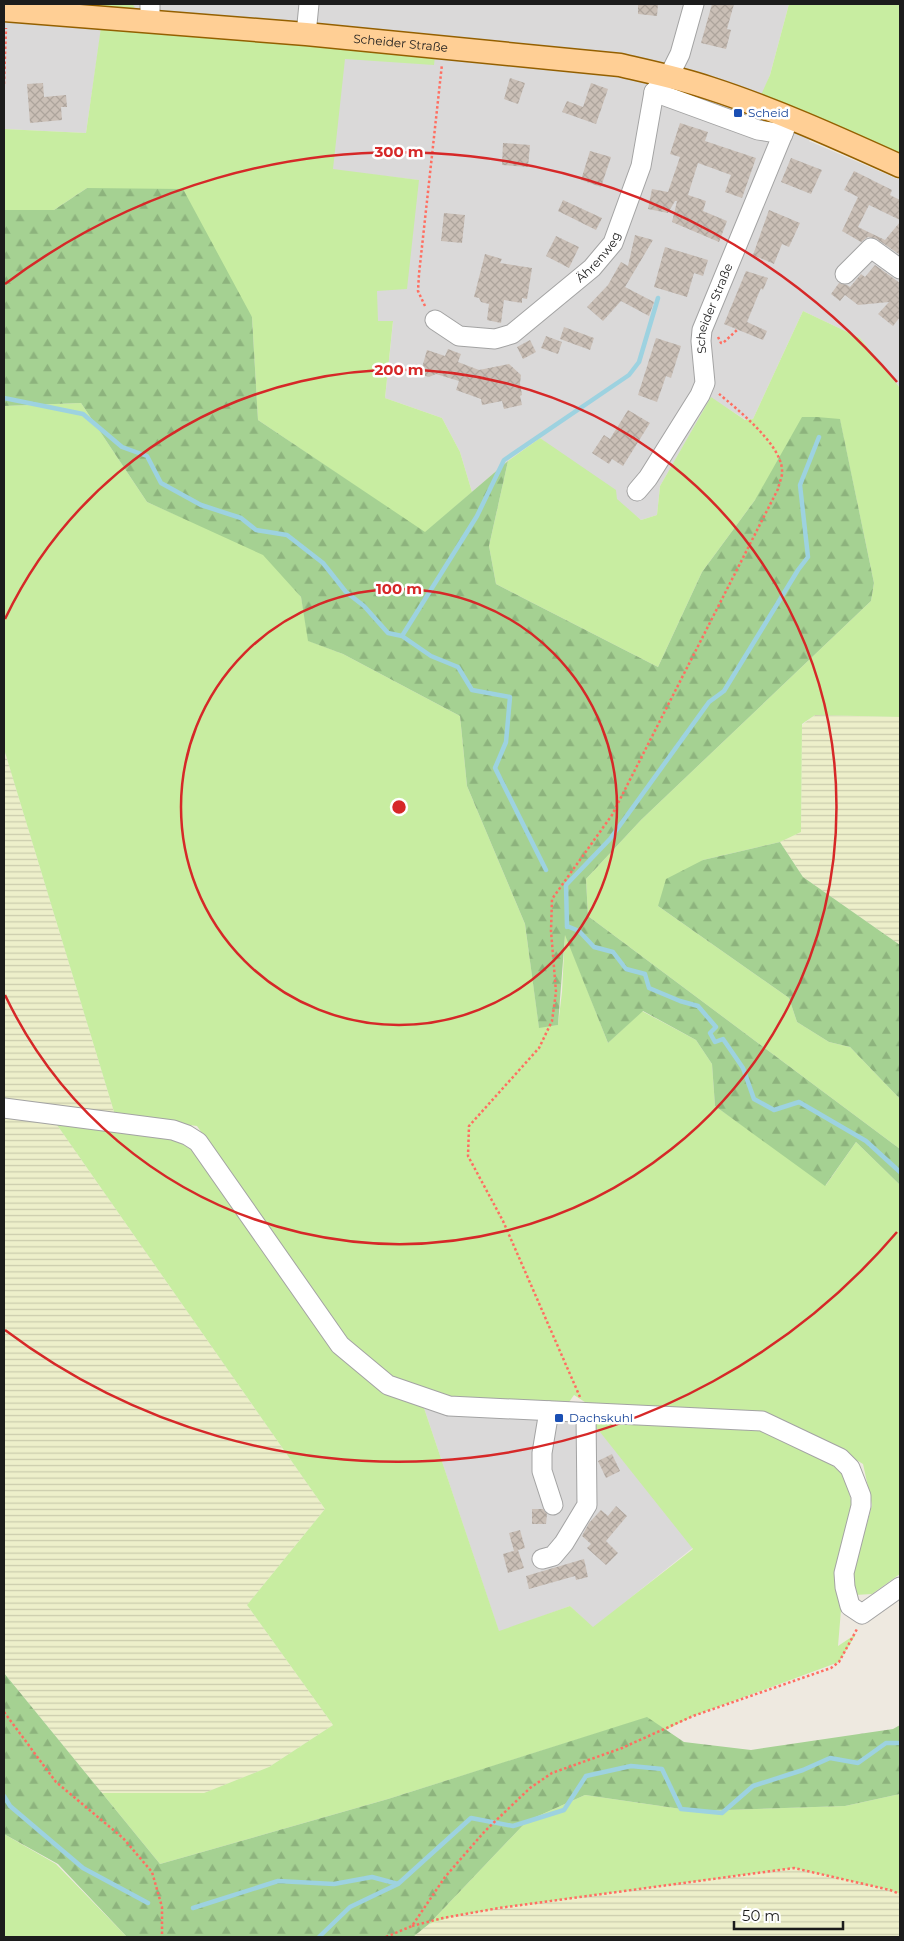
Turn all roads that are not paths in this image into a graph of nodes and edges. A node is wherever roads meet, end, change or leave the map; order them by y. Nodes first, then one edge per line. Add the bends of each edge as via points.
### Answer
1 (309, 4) edge
2 (694, 4) edge
3 (5, 10) edge
4 (150, 13) edge
5 (306, 34) junction
6 (669, 76) junction
7 (654, 92) junction
8 (786, 127) junction
9 (900, 166) edge
10 (900, 269) edge
11 (845, 274) dead end
12 (435, 320) road end
13 (637, 491) dead end
14 (4, 1108) edge
15 (550, 1412) junction
16 (586, 1414) junction
17 (553, 1506) dead end
18 (542, 1559) dead end
19 (900, 1587) edge

1 - 5 street
2 - 6 street via 680,54
3 - 4 main road, Scheider Straße
4 - 5 main road, Scheider Straße
5 - 6 main road, Scheider Straße via 600,62
6 - 7 street
6 - 8 main road, Scheider Straße via 734,97
7 - 8 street via 758,130
7 - 12 street, Ährenweg via 641,166 613,243 592,268 512,334 495,339 459,336
8 - 9 main road, Scheider Straße via 830,134
8 - 13 street, Scheider Straße via 702,330 705,383
10 - 11 street via 871,248
14 - 15 street via 172,1130 187,1135 198,1142 340,1345 388,1385 449,1406
15 - 16 street
15 - 17 street via 542,1471
16 - 18 street via 587,1504 564,1543 553,1556
16 - 19 street via 762,1421 840,1458 850,1468 861,1496 844,1573 850,1606 862,1614

